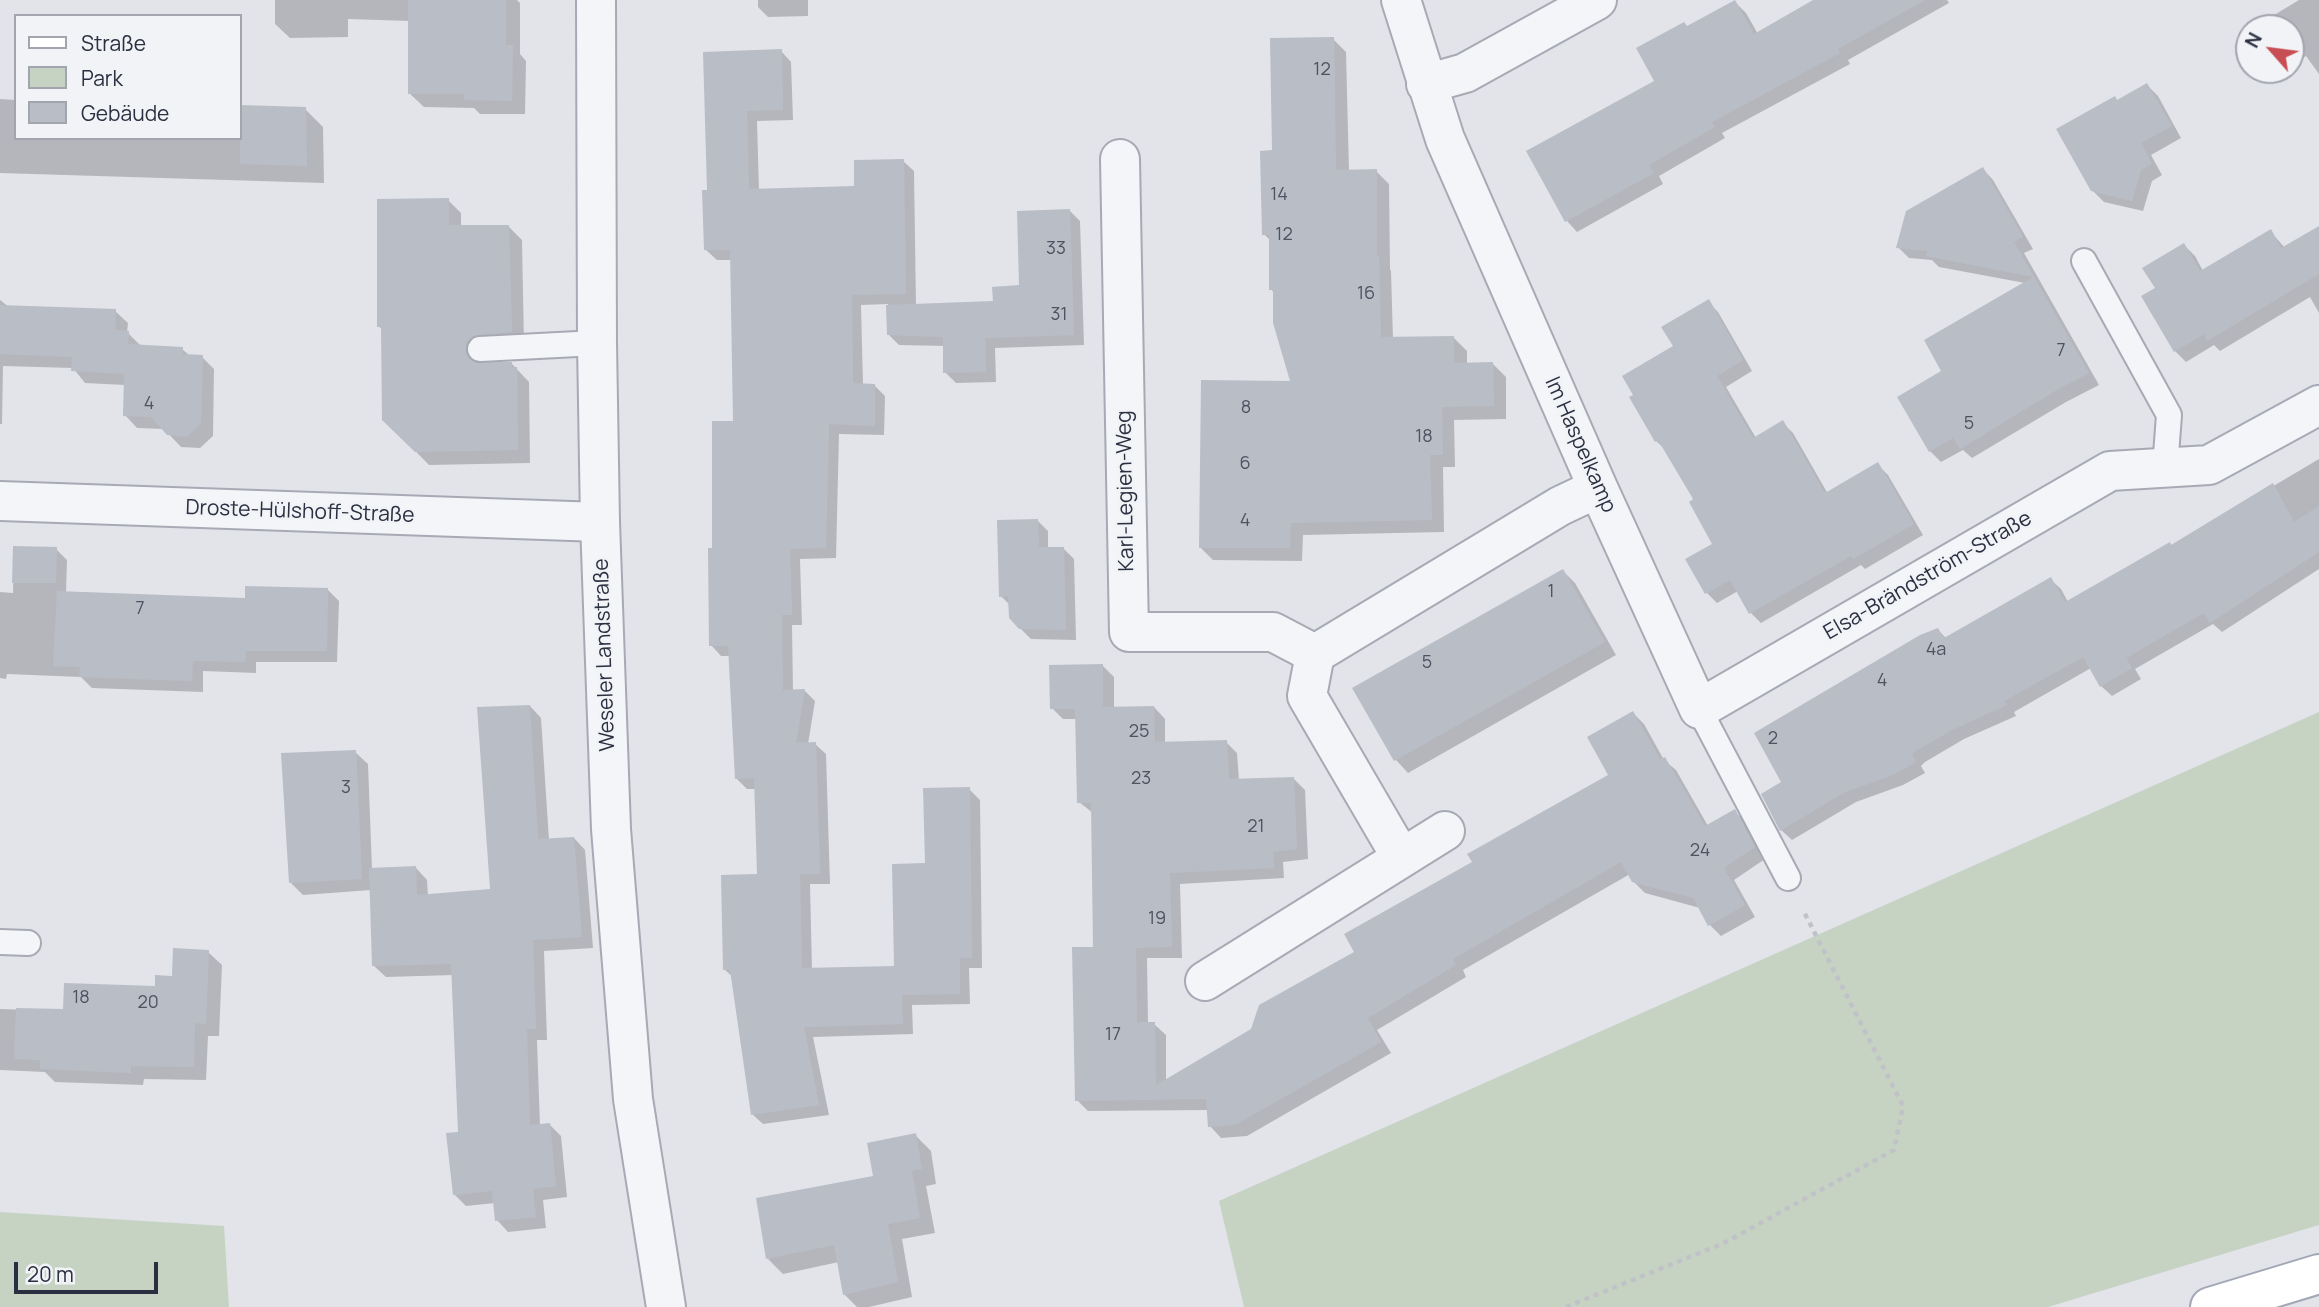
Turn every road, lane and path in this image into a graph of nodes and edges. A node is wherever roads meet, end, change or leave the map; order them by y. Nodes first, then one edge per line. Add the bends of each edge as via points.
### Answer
1 (596, 0) edge
2 (1401, 0) edge
3 (1597, 0) edge
4 (1426, 84) junction
5 (1120, 159) dead end
6 (2084, 261) dead end
7 (597, 342) junction
8 (480, 349) dead end
9 (2319, 405) edge
10 (2165, 468) junction
11 (1598, 488) junction
12 (0, 500) edge
13 (600, 522) junction
14 (1315, 654) junction
15 (1699, 709) junction
16 (1445, 831) dead end
17 (1401, 857) junction
18 (1788, 878) joint
19 (0, 942) edge
20 (28, 943) dead end
21 (1205, 981) dead end
22 (2319, 1274) edge
23 (666, 1307) edge
24 (1566, 1307) edge
25 (2210, 1307) edge

1 - 7 street, Weseler Landstraße
2 - 4 street, Im Haspelkamp
3 - 4 street via 1465,73
4 - 11 street, Im Haspelkamp via 1445,139
5 - 14 street, Karl-Legien-Weg via 1129,632 1273,632
6 - 10 lane via 2169,415
7 - 8 lane
7 - 13 street, Weseler Landstraße
9 - 10 street, Elsa-Brändström-Straße via 2209,465
10 - 15 street, Elsa-Brändström-Straße via 2110,471
11 - 14 street via 1560,506
11 - 15 street, Im Haspelkamp
12 - 13 street, Droste-Hülshoff-Straße
13 - 23 street, Weseler Landstraße via 611,840 628,1043
14 - 17 street via 1307,696
15 - 18 lane, Im Haspelkamp
16 - 17 street
17 - 21 street
18 - 24 path via 1903,1106 1894,1150 1724,1243
19 - 20 lane
22 - 25 main road

